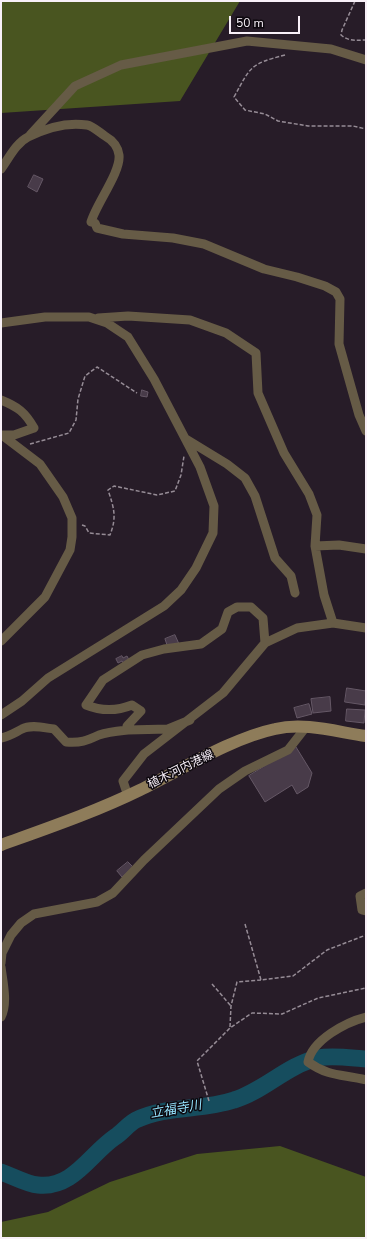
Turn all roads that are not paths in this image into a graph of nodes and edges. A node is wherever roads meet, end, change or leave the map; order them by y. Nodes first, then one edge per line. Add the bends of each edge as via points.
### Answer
1 (366, 60) edge
2 (28, 137) junction
3 (1, 169) edge
4 (95, 319) junction
5 (1, 323) edge
6 (1, 400) edge
7 (366, 431) edge
8 (2, 435) edge
9 (185, 438) junction
10 (315, 546) junction
11 (366, 549) edge
12 (295, 593) dead end
13 (333, 624) junction
14 (366, 628) edge
15 (1, 641) edge
16 (265, 643) junction
17 (1, 715) edge
18 (190, 720) junction
19 (306, 727) junction
20 (128, 730) junction
21 (364, 733) edge
22 (1, 738) edge
23 (128, 796) junction
24 (1, 845) edge
25 (366, 893) edge
26 (366, 911) edge
27 (1, 963) edge
28 (1, 968) edge
29 (1, 1017) edge
30 (366, 1018) edge
31 (366, 1080) edge

1 - 2 street via 331,49 247,41 121,65 75,86
2 - 3 street via 19,144
2 - 7 street via 58,125 88,125 112,140 119,160 114,176 91,222 97,228 123,234 173,238 204,244 264,269 318,284 336,292 340,299 339,344
4 - 5 street via 45,317
4 - 9 street via 107,323 128,337 154,379
4 - 10 street via 128,316 190,320 226,333 256,354 258,393 284,453 309,494 317,515
6 - 8 street via 16,406 34,428 14,435
8 - 15 street via 40,464 64,497 72,522 70,550 45,597
9 - 12 street via 245,478 255,496 275,558 291,576
9 - 17 street via 200,466 214,506 213,533 196,568 181,590 164,606 48,678
10 - 11 street via 339,545
10 - 13 street via 324,594
13 - 14 street
13 - 16 street via 297,628
16 - 18 street via 223,693
16 - 20 street via 263,618 251,607 237,607 228,612 222,629 201,644 142,655 119,669 103,680 86,705 96,709 121,709 132,705 141,711 127,726
18 - 20 street via 168,729
18 - 23 street via 144,754 123,781
19 - 21 main road, 植木河内港線
19 - 23 main road, 植木河内港線 via 276,728 244,738
19 - 27 street via 288,750 245,771 219,789 113,893 97,902 34,914 21,923 10,935 2,953
20 - 22 street via 100,735 89,741 77,743 66,742 54,729 39,727 23,728
23 - 24 main road, 植木河内港線
25 - 26 street via 360,896 362,910
28 - 29 street via 4,990
30 - 31 street via 354,1020 330,1034 310,1053 308,1062 320,1071

